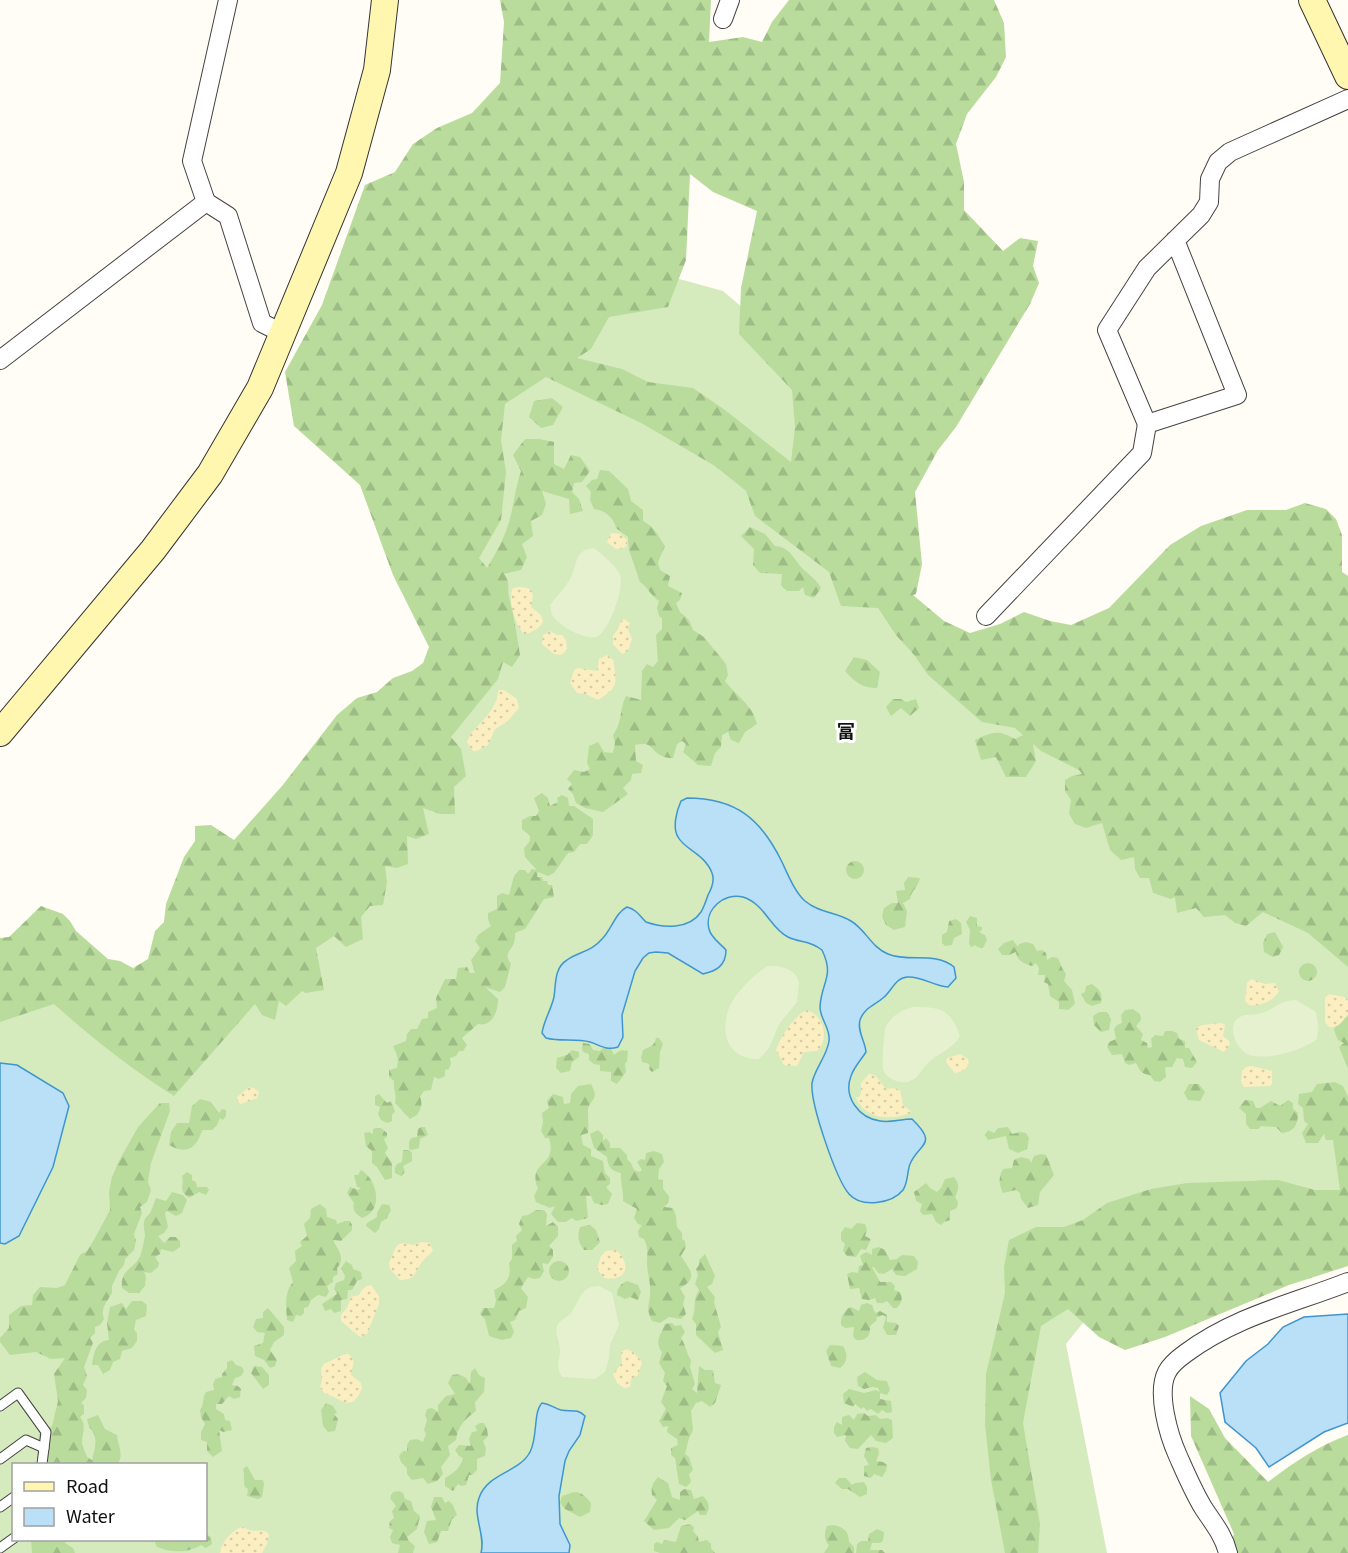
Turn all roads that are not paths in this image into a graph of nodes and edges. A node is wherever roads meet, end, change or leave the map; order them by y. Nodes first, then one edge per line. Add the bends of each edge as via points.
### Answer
1 (228, 0) edge
2 (385, 0) edge
3 (730, 0) edge
4 (1312, 0) edge
5 (723, 19) dead end
6 (1348, 76) edge
7 (1348, 99) edge
8 (206, 202) junction
9 (1175, 240) junction
10 (282, 333) junction
11 (0, 360) edge
12 (1147, 424) junction
13 (986, 616) dead end
14 (0, 733) edge
15 (1348, 1282) edge
16 (0, 1406) edge
17 (44, 1448) junction
18 (0, 1459) edge
19 (42, 1463) edge
20 (1228, 1553) edge

1 - 8 street via 192,161
2 - 10 street via 377,70 349,173
3 - 5 street
4 - 6 street
7 - 9 street via 1230,152 1218,162 1210,179 1209,202 1201,215
8 - 10 street via 228,216 262,323
8 - 11 street
9 - 12 street via 1147,268 1107,330
9 - 12 street via 1237,395
10 - 14 street via 260,388 210,474 153,550
12 - 13 street via 1142,453
15 - 20 street via 1238,1323 1199,1343 1167,1372 1164,1402 1177,1453
16 - 17 lane via 18,1393 46,1432
17 - 18 lane via 26,1440
17 - 19 lane

